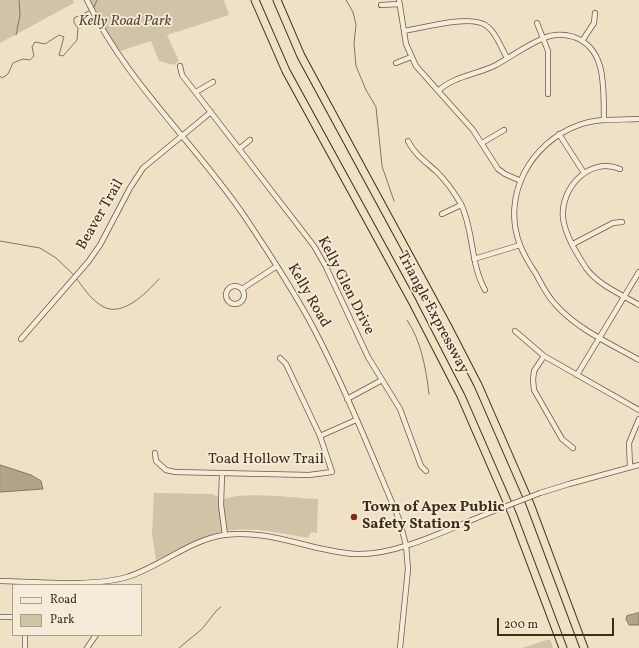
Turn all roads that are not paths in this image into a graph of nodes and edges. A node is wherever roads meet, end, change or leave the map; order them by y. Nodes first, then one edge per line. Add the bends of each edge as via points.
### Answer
1 (87, 0) edge
2 (255, 0) edge
3 (277, 0) edge
4 (399, 2) edge
5 (381, 5) dead end
6 (595, 13) dead end
7 (537, 23) dead end
8 (404, 30) junction
9 (544, 38) junction
10 (582, 41) junction
11 (411, 57) junction
12 (507, 58) junction
13 (396, 63) dead end
14 (180, 66) dead end
15 (213, 82) dead end
16 (438, 91) junction
17 (196, 92) junction
18 (548, 94) dead end
19 (211, 112) junction
20 (639, 119) edge
21 (604, 120) junction
22 (504, 130) dead end
23 (559, 134) junction
24 (183, 136) junction
25 (250, 140) dead end
26 (408, 141) dead end
27 (482, 143) junction
28 (239, 149) junction
29 (620, 169) dead end
30 (584, 173) junction
31 (520, 181) junction
32 (461, 205) junction
33 (442, 214) dead end
34 (622, 222) dead end
35 (573, 244) junction
36 (520, 245) junction
37 (474, 259) junction
38 (277, 266) junction
39 (639, 272) edge
40 (242, 289) dead end
41 (485, 290) dead end
42 (624, 296) junction
43 (639, 305) edge
44 (515, 332) dead end
45 (600, 337) junction
46 (22, 339) dead end
47 (544, 356) junction
48 (280, 358) dead end
49 (639, 360) edge
50 (577, 375) junction
51 (382, 380) junction
52 (347, 399) junction
53 (639, 410) edge
54 (639, 419) edge
55 (356, 420) junction
56 (320, 436) junction
57 (573, 448) dead end
58 (155, 454) dead end
59 (639, 465) edge
60 (630, 467) junction
61 (426, 471) dead end
62 (222, 473) junction
63 (225, 535) junction
64 (406, 545) junction
65 (0, 582) edge
66 (24, 583) edge
67 (0, 617) edge
68 (12, 617) edge
69 (24, 636) edge
70 (95, 636) edge
71 (24, 648) edge
72 (87, 648) edge
73 (400, 648) edge
74 (563, 648) edge
75 (584, 648) edge

1 - 24 street, Kelly Road via 127,69
2 - 74 highway, Triangle Expressway via 298,95 419,313 461,396 512,513
3 - 75 highway, Triangle Expressway via 314,82 424,281 478,385 530,504
4 - 5 street
4 - 8 street
6 - 10 street via 594,22
7 - 9 street
8 - 11 street
8 - 12 street via 468,20 479,21 491,30
9 - 10 street via 566,36
9 - 12 street
9 - 18 street via 549,55
10 - 21 street via 596,55 601,68
11 - 13 street
11 - 16 street
12 - 16 street via 485,70 449,82
14 - 17 street, Kelly Glen Drive via 182,75
15 - 17 street
16 - 27 street
17 - 19 street, Kelly Glen Drive
19 - 24 street, Beaver Trail
19 - 28 street, Kelly Glen Drive
20 - 21 street
21 - 23 street via 580,124
22 - 27 street
23 - 30 street
23 - 31 street via 537,152
24 - 38 street, Kelly Road via 218,179
24 - 46 street, Beaver Trail via 143,168 88,262
25 - 28 street
26 - 32 street via 414,151 447,183
27 - 31 street via 498,169
28 - 51 street, Kelly Glen Drive via 314,246
29 - 30 street via 604,166
30 - 35 street via 570,188 563,207 564,223
31 - 36 street via 515,214
32 - 33 street
32 - 37 street via 470,230
34 - 35 street via 613,222
35 - 42 street via 586,268
36 - 37 street
36 - 45 street via 546,292 557,306 570,318
37 - 41 street
38 - 40 street
38 - 52 street, Kelly Road via 314,329
39 - 42 street
42 - 43 street
42 - 45 street
44 - 47 street
45 - 49 street
45 - 50 street
47 - 50 street
47 - 57 street via 534,371 533,387 562,439
48 - 56 street, Toad Hollow Trail via 286,364
50 - 53 street
51 - 52 street
51 - 61 street, Kelly Glen Drive via 402,413 421,466
52 - 55 street, Kelly Road
54 - 60 street via 628,443
55 - 56 street
55 - 64 street, Kelly Road via 399,519
56 - 62 street, Toad Hollow Trail via 332,472 309,475
58 - 62 street, Toad Hollow Trail via 156,462 166,470
59 - 60 street
60 - 64 street, bridge via 540,493
62 - 63 street via 221,505
63 - 64 street via 262,534 355,554 384,551
63 - 66 street via 115,580
64 - 73 street, Kelly Road via 408,569
65 - 66 street
67 - 68 street
69 - 71 street
70 - 72 street

